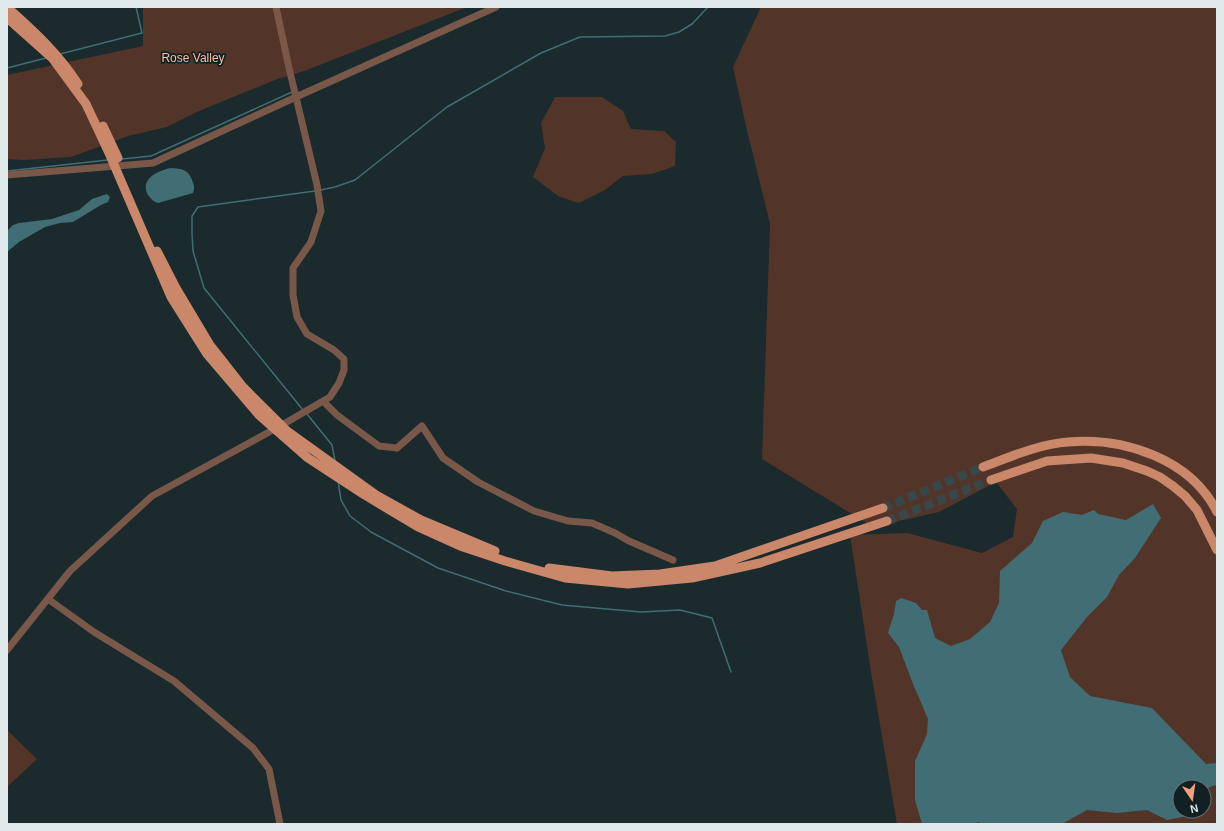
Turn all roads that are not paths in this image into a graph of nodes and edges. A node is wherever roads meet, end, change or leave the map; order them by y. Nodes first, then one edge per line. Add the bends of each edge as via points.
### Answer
1 (7, 7) edge
2 (276, 7) edge
3 (496, 7) edge
4 (7, 18) edge
5 (296, 96) junction
6 (7, 175) edge
7 (138, 215) junction
8 (323, 401) junction
9 (278, 427) junction
10 (1093, 441) junction
11 (1091, 458) junction
12 (983, 467) tunnel mouth
13 (991, 480) tunnel mouth
14 (883, 508) tunnel mouth
15 (1217, 512) edge
16 (408, 517) junction
17 (887, 521) tunnel mouth
18 (434, 530) junction
19 (1217, 550) edge
20 (673, 560) dead end
21 (48, 599) junction
22 (7, 650) edge
23 (280, 824) edge

1 - 7 main road via 41,37 67,66 92,105 112,144
2 - 5 street
3 - 5 street
4 - 7 main road via 53,59 86,104
5 - 6 street via 153,163
5 - 8 street via 321,211 311,242 293,268 293,295 297,317 307,334 344,359 344,370 339,383 330,397
7 - 9 main road via 171,297 206,354 259,415
7 - 16 main road via 176,288 210,345 243,387 287,430
8 - 9 street
8 - 20 street via 337,415 379,446 398,448 422,426 443,458 478,482 534,511 568,521 592,523
9 - 16 main road via 308,458 363,494
9 - 21 street via 152,496 70,571
10 - 11 main road
10 - 12 main road via 1067,442 1030,450
10 - 15 main road via 1132,448 1171,465 1198,486
11 - 13 main road via 1047,461
11 - 19 main road via 1123,463 1147,471 1173,486 1197,510
14 - 18 main road via 715,566 660,574 612,576 550,568
16 - 18 main road
17 - 18 main road via 760,564 692,578 628,584 565,578 460,546
21 - 22 street
21 - 23 street via 94,632 174,681 253,748 269,769

